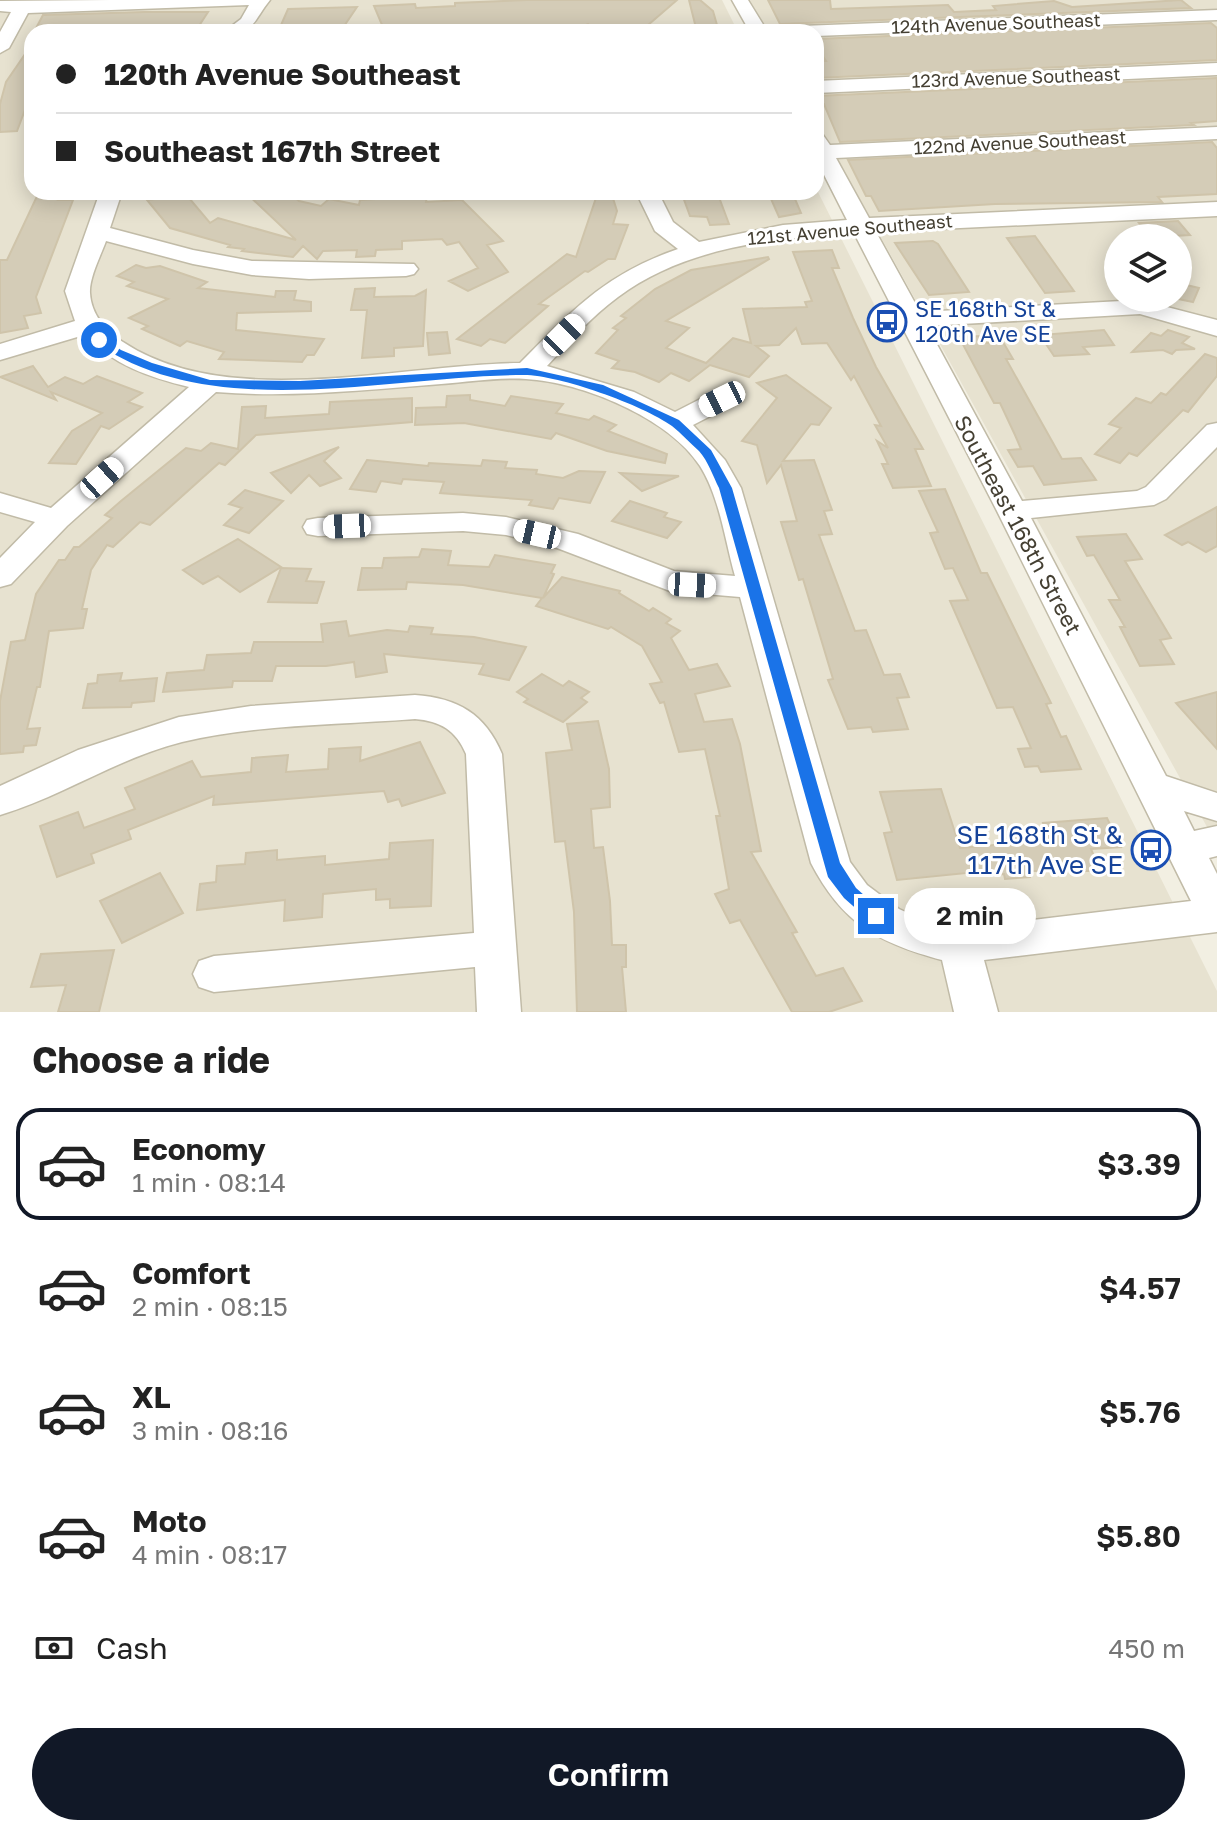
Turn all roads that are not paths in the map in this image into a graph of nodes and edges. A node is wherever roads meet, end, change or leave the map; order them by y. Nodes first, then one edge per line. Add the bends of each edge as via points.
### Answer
1 (261, 0) edge
2 (740, 0) edge
3 (0, 6) edge
4 (22, 8) junction
5 (1217, 15) edge
6 (244, 24) edge
7 (754, 24) edge
8 (824, 30) edge
9 (0, 48) edge
10 (1217, 69) edge
11 (824, 87) edge
12 (1217, 133) edge
13 (824, 146) edge
14 (824, 156) edge
15 (108, 200) edge
16 (651, 200) edge
17 (1217, 209) edge
18 (861, 226) junction
19 (97, 231) junction
20 (695, 250) junction
21 (406, 269) dead end
22 (909, 320) junction
23 (87, 326) junction
24 (1217, 328) edge
25 (0, 352) edge
26 (527, 371) junction
27 (210, 383) junction
28 (722, 399) dead end
29 (675, 423) junction
30 (1217, 431) edge
31 (0, 502) edge
32 (1012, 511) junction
33 (56, 519) junction
34 (318, 527) dead end
35 (0, 577) edge
36 (752, 588) junction
37 (1153, 786) junction
38 (0, 801) edge
39 (1217, 807) edge
40 (1201, 844) edge
41 (1217, 914) edge
42 (959, 946) junction
43 (495, 948) junction
44 (214, 974) dead end
45 (499, 1012) edge
46 (976, 1012) edge

1 - 4 street
1 - 6 street
2 - 7 street
3 - 4 street
4 - 9 street
5 - 8 street, 124th Avenue Southeast
10 - 11 street, 123rd Avenue Southeast
12 - 13 street, 122nd Avenue Southeast
14 - 18 street, Southeast 168th Street
15 - 19 street
16 - 20 street via 663,226
17 - 18 street, 121st Avenue Southeast
18 - 20 street, 121st Avenue Southeast via 763,235
18 - 22 street, Southeast 168th Street
19 - 21 street via 192,258 252,268 318,273
19 - 23 street via 77,291
20 - 26 street, 121st Avenue Southeast via 652,267 600,298
22 - 24 street via 1140,307
22 - 32 street, Southeast 168th Street
23 - 25 street
23 - 27 street via 117,353
26 - 27 street via 300,384
26 - 29 street via 603,389
27 - 33 street
28 - 29 street
29 - 36 street via 717,468
30 - 32 street via 1156,493 1143,499
31 - 33 street
32 - 37 street, Southeast 168th Street
33 - 35 street
34 - 36 street via 463,522 506,526 567,541 670,581
36 - 42 street via 837,877 897,929
37 - 39 street
37 - 40 street, Southeast 168th Street
38 - 43 street via 130,745 208,724 438,709 471,727 484,754
40 - 41 street, Southeast 168th Street
41 - 42 street
42 - 46 street
43 - 44 street
43 - 45 street

